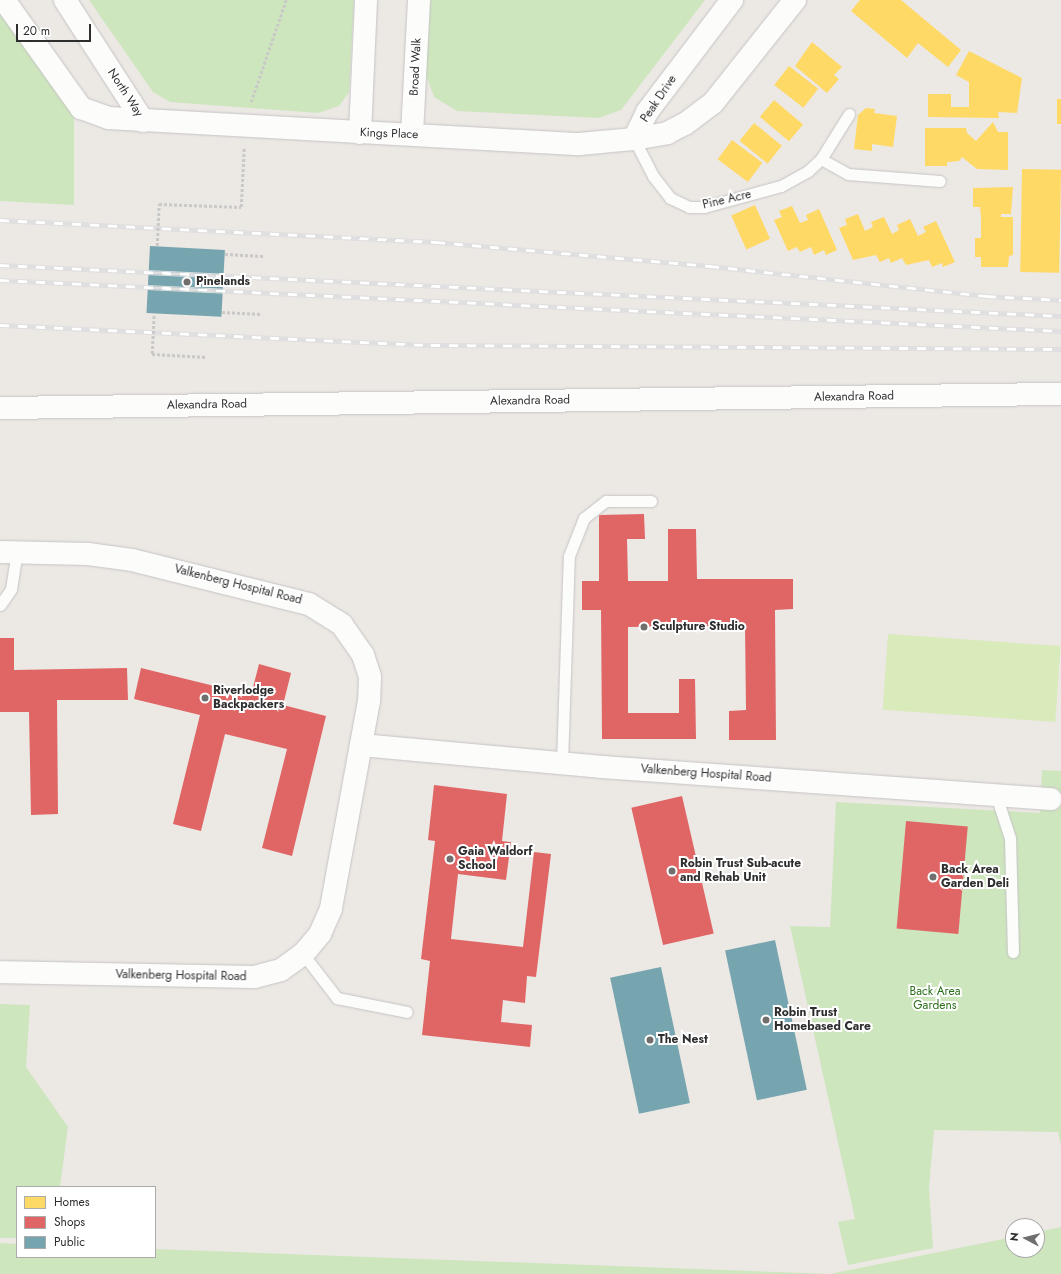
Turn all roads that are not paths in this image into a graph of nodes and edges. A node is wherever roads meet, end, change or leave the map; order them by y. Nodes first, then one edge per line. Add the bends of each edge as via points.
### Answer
1 (4, 0) edge
2 (65, 0) edge
3 (366, 0) edge
4 (419, 0) edge
5 (732, 0) edge
6 (795, 0) edge
7 (849, 114) dead end
8 (143, 121) junction
9 (360, 133) junction
10 (412, 134) junction
11 (634, 139) junction
12 (821, 159) junction
13 (940, 181) dead end
14 (1061, 394) edge
15 (0, 408) edge
16 (651, 501) dead end
17 (9, 552) edge
18 (0, 605) edge
19 (361, 745) junction
20 (562, 763) junction
21 (996, 795) junction
22 (1051, 799) dead end
23 (1013, 952) dead end
24 (303, 954) junction
25 (0, 972) edge
26 (407, 1012) dead end

1 - 8 street, North Way via 81,108 108,118
2 - 8 street, North Way
3 - 9 street
4 - 10 street, Broad Walk
5 - 11 street, Peak Drive via 648,112
6 - 11 street, Peak Drive via 713,103 667,133
7 - 12 lane, Pine Acre
8 - 9 street, Kings Place
9 - 10 street, Kings Place
10 - 11 street, Kings Place via 579,144
11 - 12 lane, Pine Acre via 653,176 670,198 689,207 704,207 781,186
12 - 13 lane via 848,174
14 - 15 street, Alexandra Road
16 - 20 lane via 606,501 584,518 569,556
17 - 18 lane via 11,589
17 - 19 street, Valkenberg Hospital Road via 88,554 132,560 287,598 328,613 354,640 370,677
19 - 20 street, Valkenberg Hospital Road
19 - 24 street, Valkenberg Hospital Road via 331,909 320,934
20 - 21 street, Valkenberg Hospital Road
21 - 22 street, Valkenberg Hospital Road
21 - 23 lane via 1010,838
24 - 25 street, Valkenberg Hospital Road via 281,970 255,977
24 - 26 lane via 337,998

